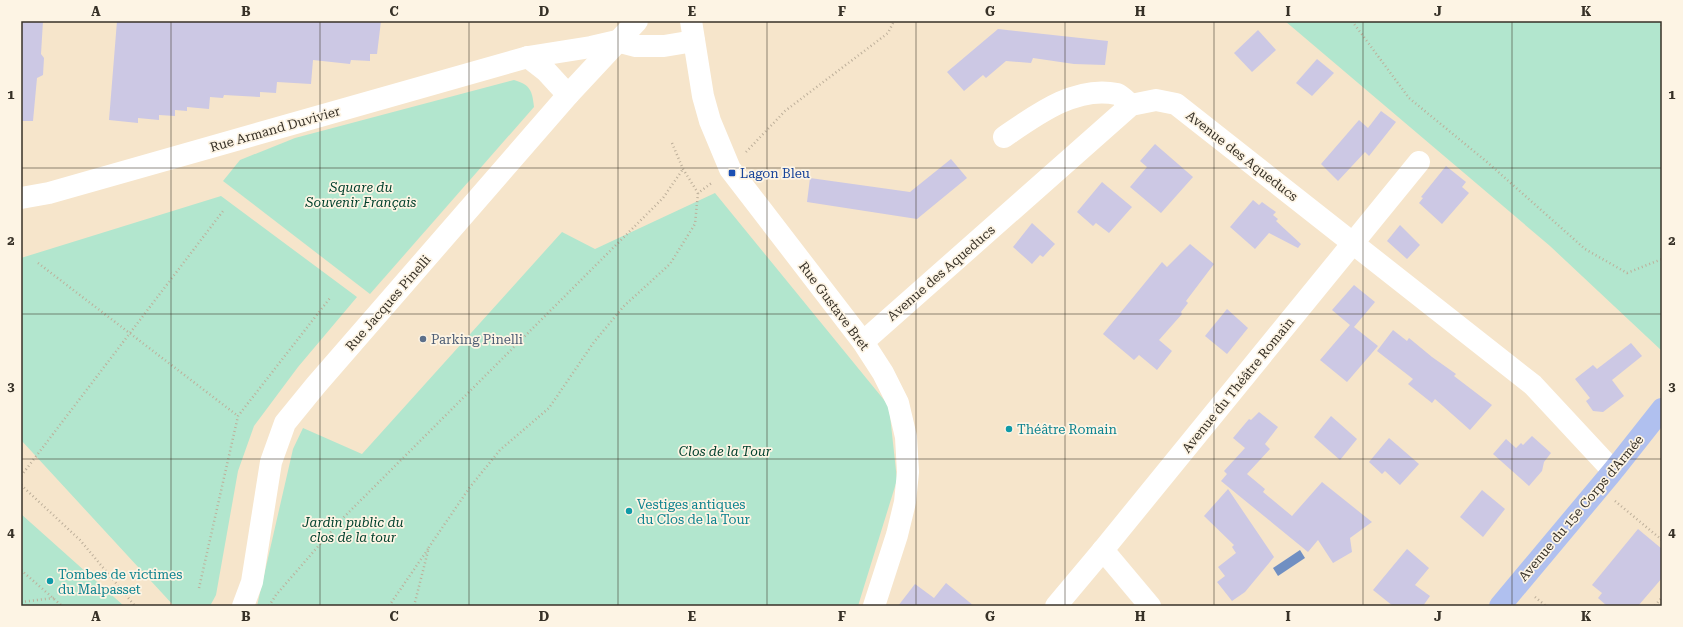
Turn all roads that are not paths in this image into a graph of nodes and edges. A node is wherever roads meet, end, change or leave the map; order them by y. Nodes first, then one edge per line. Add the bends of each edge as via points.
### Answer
1 (637, 21) edge
2 (616, 31) edge
3 (693, 31) edge
4 (528, 57) junction
5 (568, 95) junction
6 (1131, 106) junction
7 (1004, 137) dead end
8 (1418, 162) dead end
9 (21, 198) edge
10 (1353, 244) junction
11 (863, 342) junction
12 (1662, 409) edge
13 (1613, 472) junction
14 (1103, 550) junction
15 (242, 606) edge
16 (874, 606) edge
17 (1056, 606) edge
18 (1150, 606) edge
19 (1500, 606) edge

1 - 2 street, Rue Jacques Pinelli
2 - 3 street via 636,46 664,46
2 - 4 street, Rue Armand Duvivier via 591,47
2 - 5 street, Rue Jacques Pinelli
3 - 11 street, Rue Gustave Bret via 703,96 710,121 730,169
4 - 5 street via 546,71
4 - 9 street, Rue Armand Duvivier via 49,193
5 - 15 street, Rue Jacques Pinelli via 316,385 286,423 271,462 252,582
6 - 7 street via 1118,95 1082,94 1040,112
6 - 10 street, Avenue des Aqueducs via 1156,100 1176,104
6 - 11 street, Avenue des Aqueducs
8 - 10 street, Avenue du Théâtre Romain
10 - 13 street, Avenue des Aqueducs via 1533,386
10 - 14 street, Avenue du Théâtre Romain
11 - 16 street, Rue Gustave Bret via 898,403 906,437 908,472 905,502 897,535
12 - 13 main road, Avenue du 15e Corps d'Armée
13 - 19 main road, Avenue du 15e Corps d'Armée
14 - 17 street, Avenue du Théâtre Romain
14 - 18 street

